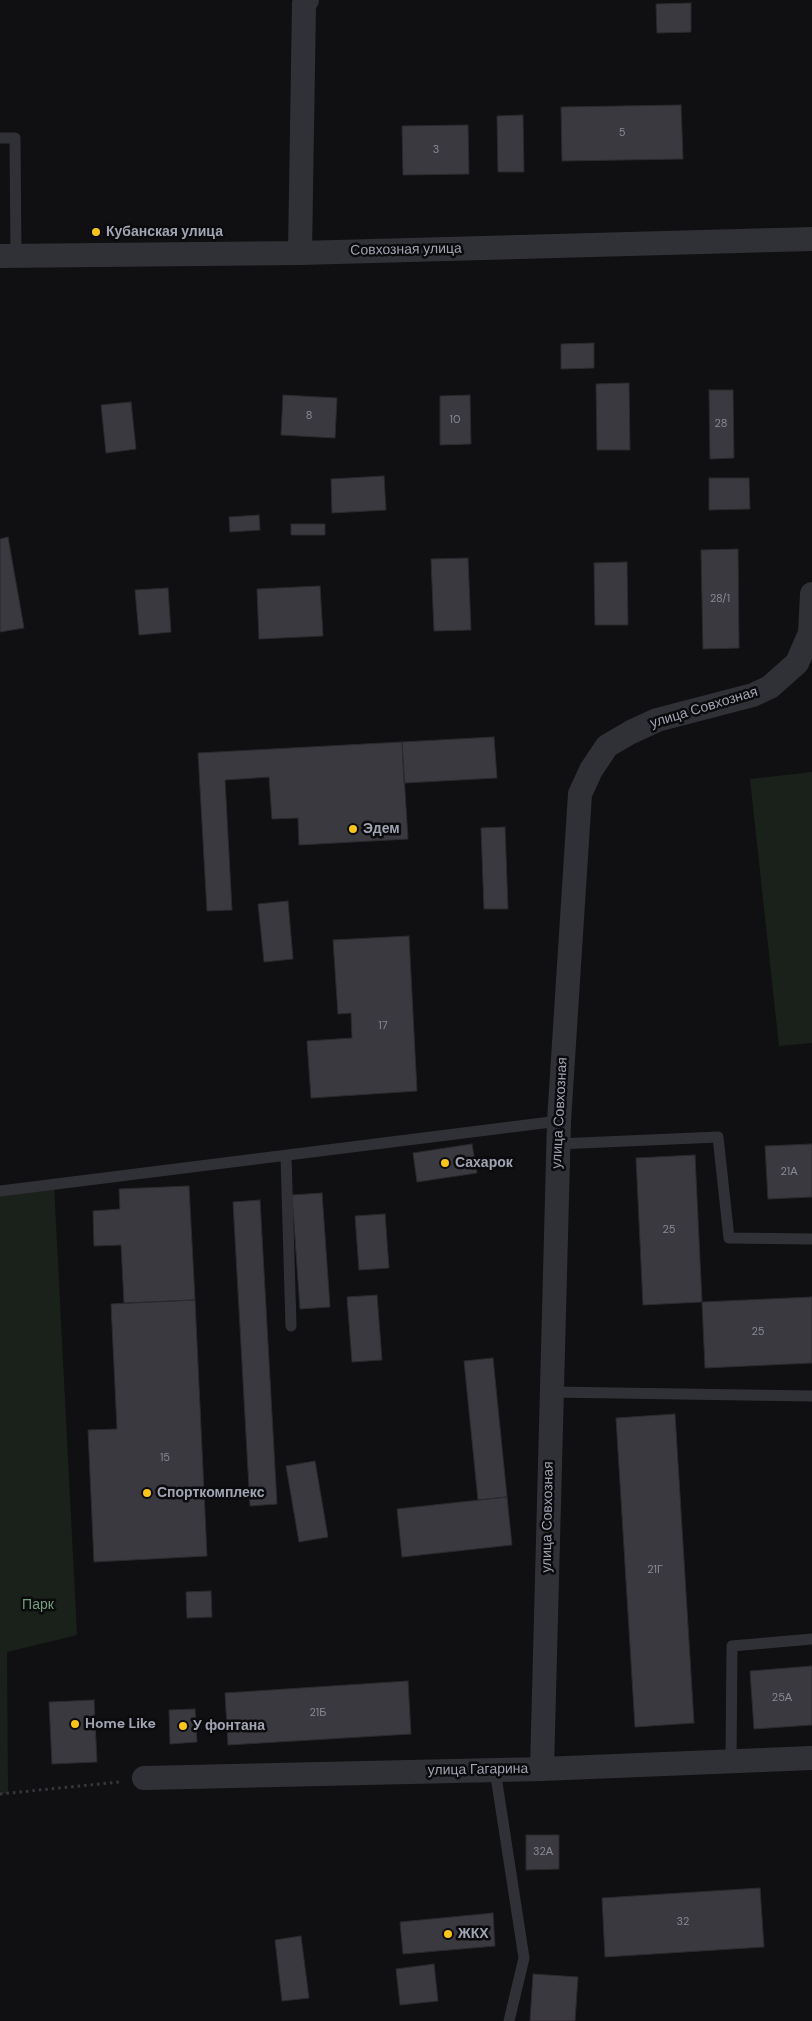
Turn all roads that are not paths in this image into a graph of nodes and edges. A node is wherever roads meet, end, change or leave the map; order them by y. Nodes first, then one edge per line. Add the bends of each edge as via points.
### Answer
1 (307, 0) edge
2 (0, 138) edge
3 (812, 239) edge
4 (300, 253) junction
5 (8, 256) edge
6 (812, 594) edge
7 (558, 1133) junction
8 (286, 1156) junction
9 (0, 1191) edge
10 (812, 1239) edge
11 (291, 1326) dead end
12 (550, 1392) junction
13 (812, 1396) edge
14 (812, 1639) edge
15 (812, 1758) edge
16 (731, 1762) junction
17 (542, 1769) junction
18 (495, 1770) junction
19 (144, 1778) road end
20 (509, 2021) edge

1 - 4 street via 304,4
2 - 5 lane via 16,138
3 - 4 street, Совхозная улица
4 - 5 street, Совхозная улица
6 - 7 street, улица Совхозная via 810,633 797,663 770,687 753,695 657,720 631,732 607,746 591,770 580,794
7 - 8 lane
7 - 10 lane via 718,1138 729,1238
7 - 12 street, улица Совхозная
8 - 9 lane
8 - 11 lane
12 - 13 lane
12 - 17 street, улица Совхозная
14 - 16 lane via 732,1646
15 - 16 street, улица Гагарина
16 - 17 street, улица Гагарина
17 - 18 street, улица Гагарина
18 - 19 street, улица Гагарина
18 - 20 lane via 524,1958

